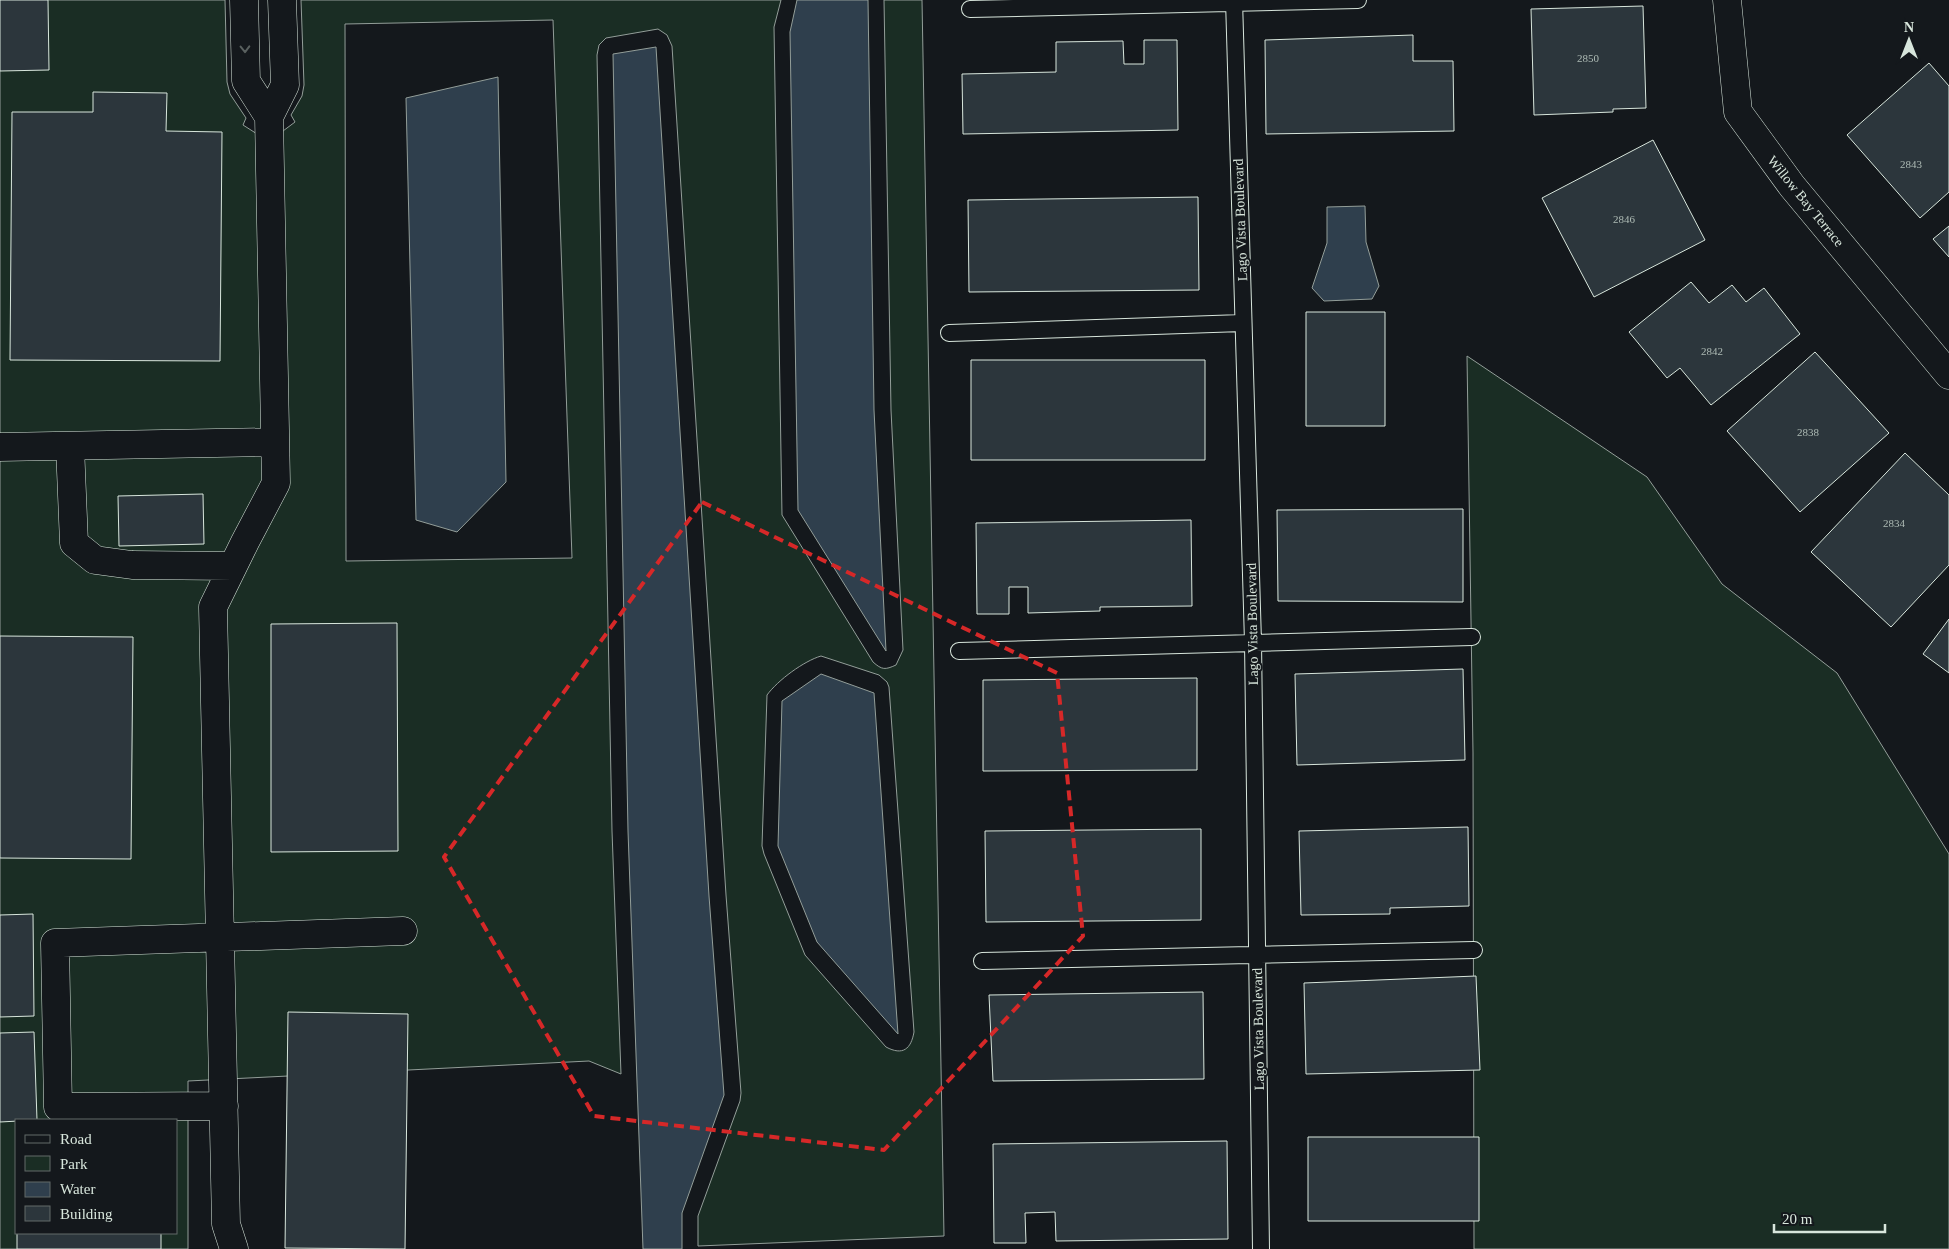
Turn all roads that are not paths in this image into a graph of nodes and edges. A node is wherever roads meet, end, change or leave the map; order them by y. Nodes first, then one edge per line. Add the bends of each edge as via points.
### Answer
1 (244, 0) edge
2 (282, 0) edge
3 (1358, 0) edge
4 (1727, 0) edge
5 (1234, 1) edge
6 (970, 9) dead end
7 (269, 117) junction
8 (1242, 323) junction
9 (949, 333) dead end
10 (1949, 375) edge
11 (276, 442) junction
12 (70, 446) junction
13 (0, 447) edge
14 (233, 566) junction
15 (1472, 637) dead end
16 (1253, 642) junction
17 (959, 651) dead end
18 (402, 931) dead end
19 (220, 938) junction
20 (1474, 950) dead end
21 (1257, 955) junction
22 (982, 961) dead end
23 (224, 1106) junction
24 (234, 1249) edge
25 (1260, 1249) edge

1 -> 7 street via 246,81
2 - 7 street via 285,85
3 - 5 lane
4 - 10 street, Willow Bay Terrace via 1738,112 1792,186
5 - 6 lane
5 - 8 lane, Lago Vista Boulevard
7 - 11 street
8 - 9 lane
8 - 16 lane, Lago Vista Boulevard
11 - 12 street
11 - 14 street via 276,483
12 - 13 street
12 - 14 street via 74,543 95,560 132,565
14 - 19 street via 213,607
15 - 16 lane
16 - 17 lane
16 - 21 lane, Lago Vista Boulevard
18 - 19 street
19 - 23 street
19 - 23 street via 55,942 58,1108
20 - 21 lane
21 - 22 lane
21 - 25 lane, Lago Vista Boulevard
23 - 24 street via 226,1224

